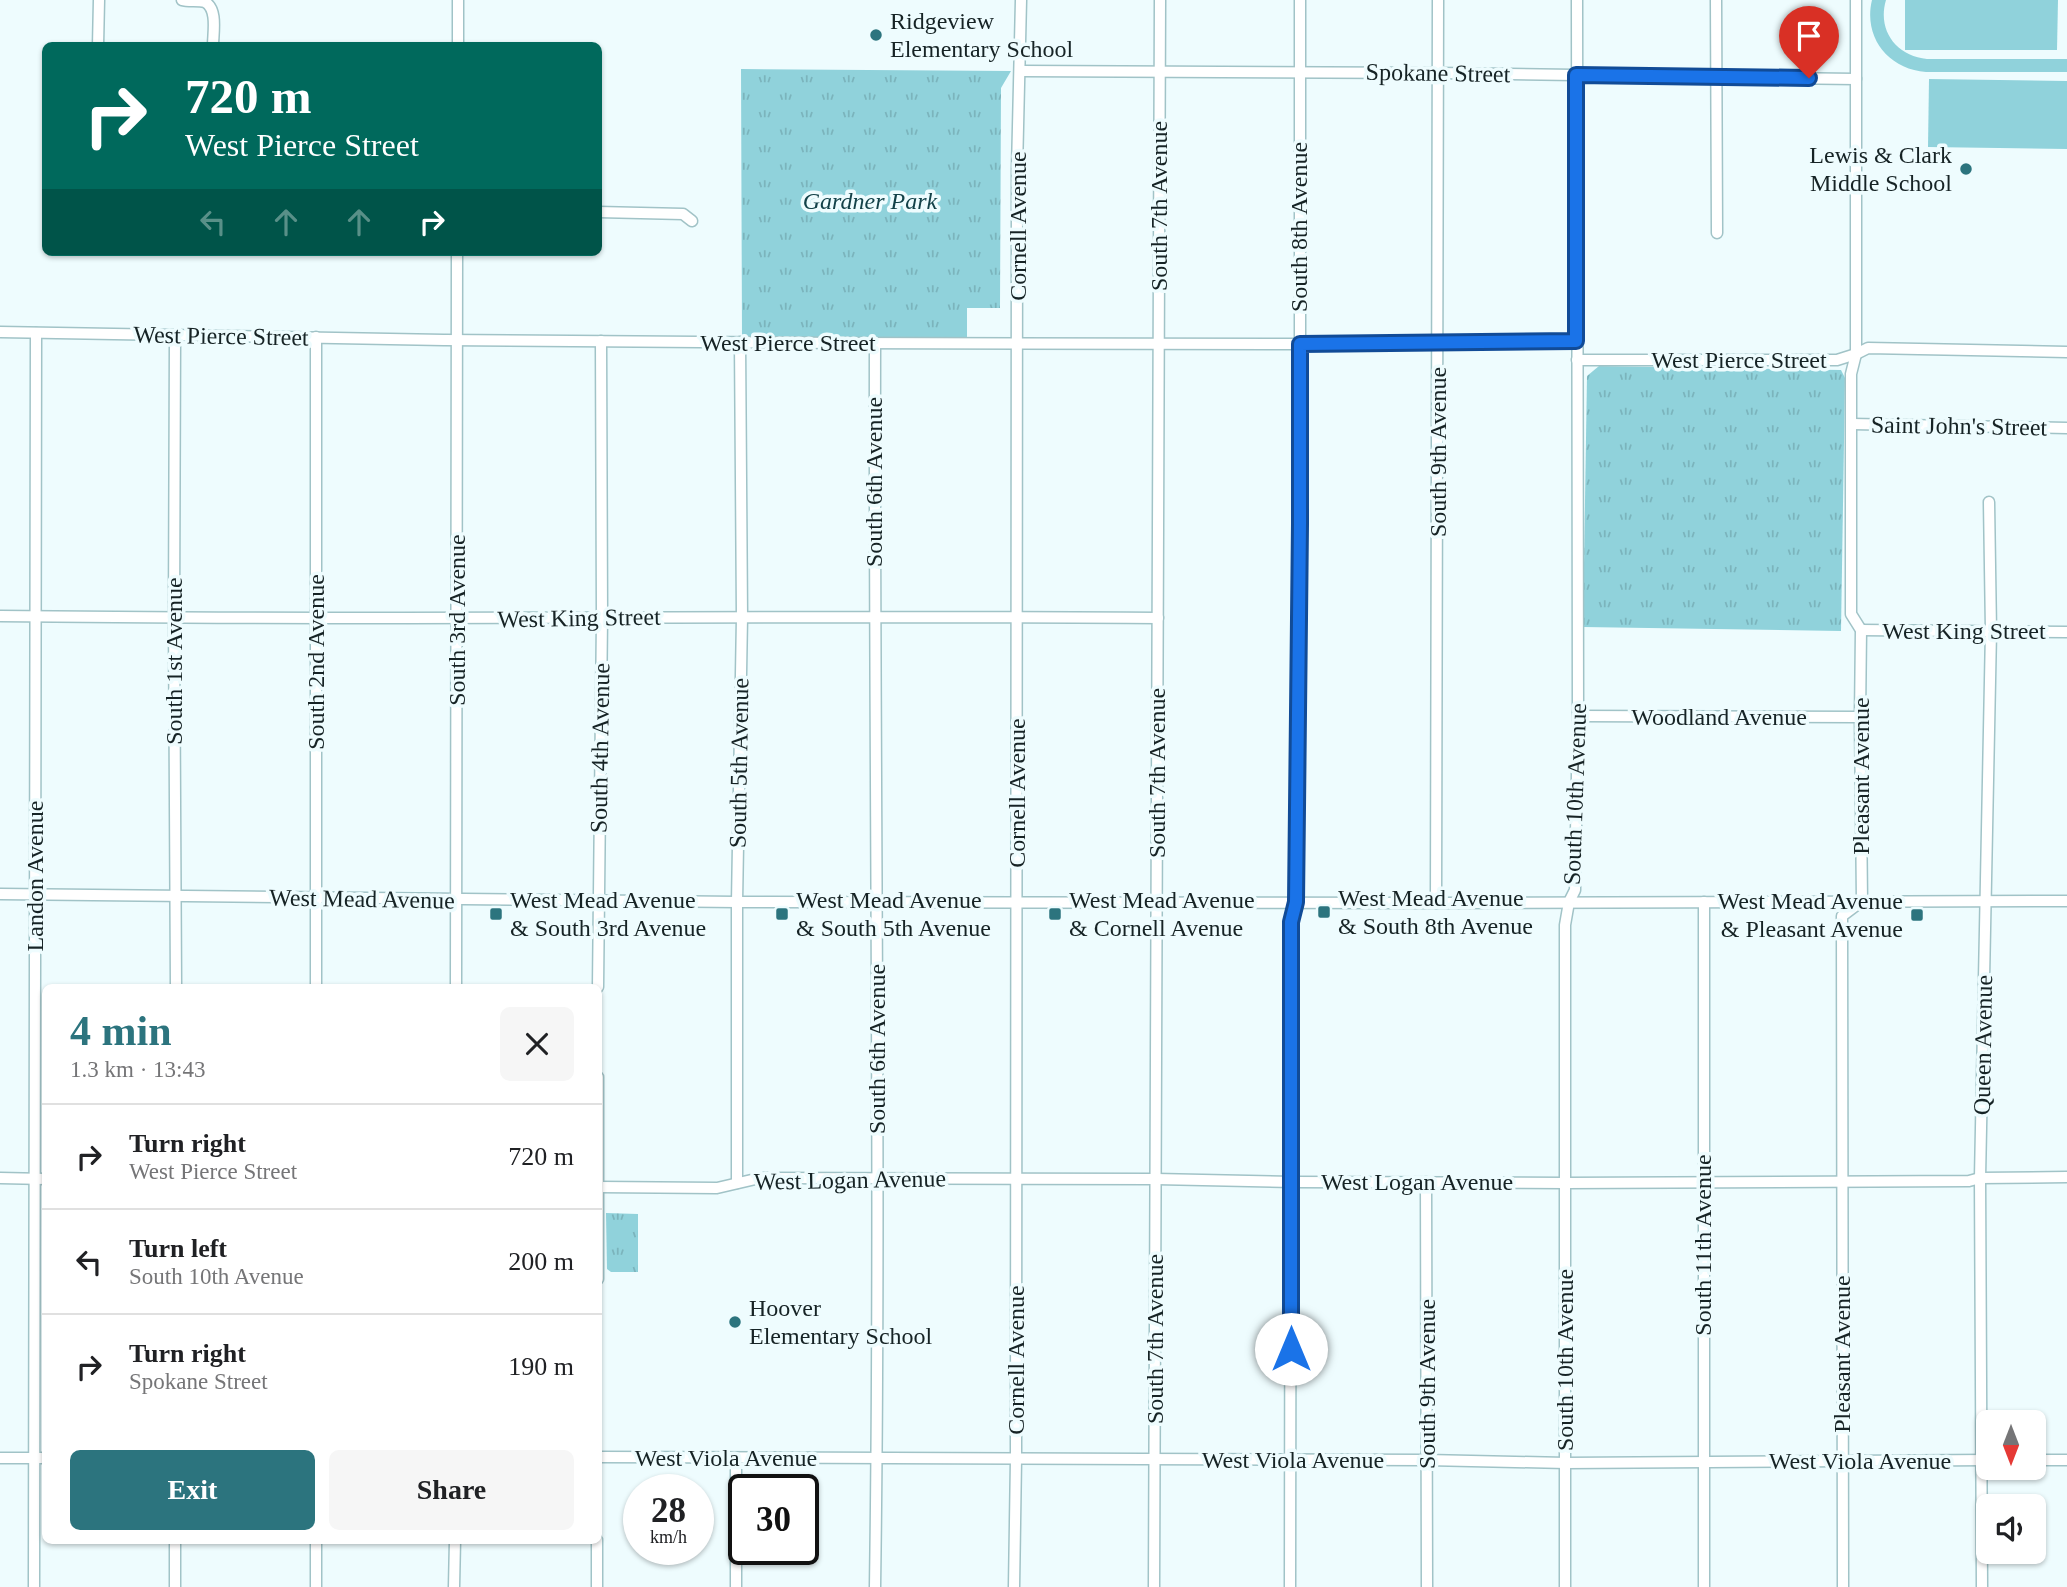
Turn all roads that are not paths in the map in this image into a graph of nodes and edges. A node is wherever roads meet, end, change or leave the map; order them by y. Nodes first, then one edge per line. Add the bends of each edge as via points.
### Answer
1 (99, 0) edge
2 (182, 0) edge
3 (458, 0) edge
4 (1021, 0) edge
5 (1160, 0) edge
6 (1300, 0) edge
7 (1438, 0) edge
8 (1577, 0) edge
9 (1716, 0) edge
10 (1856, 0) edge
11 (98, 42) edge
12 (213, 42) edge
13 (458, 42) edge
14 (1021, 71) junction
15 (1160, 71) junction
16 (1298, 71) junction
17 (1437, 72) junction
18 (1576, 75) junction
19 (1715, 78) junction
20 (1856, 79) junction
21 (602, 212) edge
22 (692, 221) dead end
23 (1717, 233) dead end
24 (457, 256) edge
25 (0, 332) edge
26 (36, 333) junction
27 (175, 336) junction
28 (316, 337) junction
29 (457, 340) junction
30 (601, 341) junction
31 (1576, 341) junction
32 (740, 342) junction
33 (1437, 342) junction
34 (875, 344) junction
35 (1018, 344) junction
36 (1300, 344) junction
37 (1159, 345) junction
38 (2067, 352) edge
39 (1856, 354) junction
40 (1577, 360) junction
41 (1852, 424) junction
42 (2067, 428) edge
43 (1989, 502) dead end
44 (0, 616) edge
45 (36, 616) junction
46 (602, 617) junction
47 (742, 617) junction
48 (1017, 617) junction
49 (174, 618) junction
50 (874, 618) junction
51 (1158, 618) junction
52 (316, 619) junction
53 (457, 619) junction
54 (1861, 630) junction
55 (1991, 631) junction
56 (2067, 632) edge
57 (1578, 716) junction
58 (1860, 718) junction
59 (0, 894) edge
60 (35, 895) junction
61 (176, 895) junction
62 (316, 899) junction
63 (456, 900) junction
64 (597, 901) junction
65 (1016, 901) junction
66 (1862, 901) junction
67 (2067, 901) edge
68 (737, 902) junction
69 (876, 902) junction
70 (1157, 902) junction
71 (1296, 902) junction
72 (1569, 902) junction
73 (1704, 902) junction
74 (1986, 902) junction
75 (1437, 904) junction
76 (176, 984) edge
77 (316, 984) edge
78 (456, 984) edge
79 (598, 984) edge
80 (2067, 1177) edge
81 (0, 1178) edge
82 (878, 1178) junction
83 (1980, 1178) junction
84 (40, 1179) edge
85 (1016, 1179) junction
86 (1156, 1179) junction
87 (1292, 1182) junction
88 (1426, 1182) junction
89 (1703, 1182) junction
90 (1842, 1182) junction
91 (737, 1183) junction
92 (1565, 1183) junction
93 (602, 1187) edge
94 (1984, 1410) edge
95 (602, 1457) edge
96 (0, 1458) edge
97 (40, 1458) edge
98 (736, 1458) junction
99 (877, 1458) junction
100 (1016, 1459) junction
101 (1154, 1459) junction
102 (1427, 1460) junction
103 (1976, 1460) edge
104 (2046, 1460) edge
105 (2067, 1460) edge
106 (1291, 1461) junction
107 (1703, 1461) junction
108 (1843, 1462) junction
109 (1566, 1463) junction
110 (1985, 1480) edge
111 (175, 1544) edge
112 (316, 1544) edge
113 (455, 1544) edge
114 (597, 1544) edge
115 (34, 1587) edge
116 (175, 1587) edge
117 (316, 1587) edge
118 (454, 1587) edge
119 (597, 1587) edge
120 (736, 1587) edge
121 (875, 1587) edge
122 (1014, 1587) edge
123 (1154, 1587) edge
124 (1290, 1587) edge
125 (1427, 1587) edge
126 (1565, 1587) edge
127 (1704, 1587) edge
128 (1843, 1587) edge
129 (1982, 1587) edge

1 - 11 street
2 - 12 street via 204,1 211,8
3 - 13 street
4 - 14 street, Cornell Avenue
5 - 15 street, South 7th Avenue
6 - 16 street, South 8th Avenue
7 - 17 street, South 9th Avenue
8 - 18 street, South 10th Avenue
9 - 19 street
10 - 20 street, Pleasant Avenue
14 - 15 street, Spokane Street
14 - 35 street, Cornell Avenue
15 - 16 street, Spokane Street
15 - 37 street, South 7th Avenue
16 - 17 street, Spokane Street
16 - 36 street, South 8th Avenue
17 - 18 street, Spokane Street
17 - 33 street, South 9th Avenue
18 - 19 street, Spokane Street
18 - 31 street, South 10th Avenue
19 - 20 street, Spokane Street
19 - 23 street
20 - 39 street, Pleasant Avenue
21 - 22 street via 683,214
24 - 29 street, South 3rd Avenue
25 - 26 street, West Pierce Street
26 - 27 street, West Pierce Street
26 - 45 street, Landon Avenue
27 - 28 street, West Pierce Street
27 - 49 street, South 1st Avenue
28 - 29 street, West Pierce Street
28 - 52 street, South 2nd Avenue
29 - 30 street, West Pierce Street
29 - 53 street, South 3rd Avenue
30 - 32 street, West Pierce Street
30 - 46 street, South 4th Avenue
31 - 33 street, West Pierce Street
31 - 40 street, South 10th Avenue
32 - 34 street, West Pierce Street
32 - 47 street, South 5th Avenue
33 - 36 street, West Pierce Street
33 - 75 street, South 9th Avenue
34 - 35 street, West Pierce Street
34 - 50 street, South 6th Avenue
35 - 37 street, West Pierce Street
35 - 48 street, Cornell Avenue
36 - 37 street, West Pierce Street
36 - 71 street, South 8th Avenue
37 - 51 street, South 7th Avenue
38 - 39 street, West Pierce Street via 1868,348
39 - 40 street, West Pierce Street via 1837,360
39 - 41 street, Pleasant Avenue via 1851,374
40 - 57 street, South 10th Avenue
41 - 42 street, Saint John's Street
41 - 54 street, Pleasant Avenue via 1851,614
43 - 55 street, Queen Avenue
44 - 45 street, West King Street
45 - 49 street, West King Street
45 - 60 street, Landon Avenue
46 - 47 street, West King Street
46 - 53 street, West King Street
46 - 64 street, South 4th Avenue
47 - 50 street, West King Street
47 - 68 street, South 5th Avenue
48 - 50 street, West King Street
48 - 51 street, West King Street
48 - 65 street, Cornell Avenue
49 - 52 street, West King Street
49 - 61 street, South 1st Avenue
50 - 69 street, South 6th Avenue
51 - 70 street, South 7th Avenue
52 - 53 street, West King Street
52 - 62 street, South 2nd Avenue
53 - 63 street, South 3rd Avenue
54 - 55 street, West King Street
54 - 58 street, Pleasant Avenue
55 - 56 street, West King Street
55 - 74 street, Queen Avenue
57 - 58 street, Woodland Avenue
57 - 72 street, South 10th Avenue via 1574,891
58 - 66 street, Pleasant Avenue
59 - 60 street, West Mead Avenue
60 - 61 street, West Mead Avenue
60 - 84 street, Landon Avenue
61 - 62 street, West Mead Avenue
61 - 76 street, South 1st Avenue
62 - 63 street, West Mead Avenue
62 - 77 street, South 2nd Avenue
63 - 64 street, West Mead Avenue
63 - 78 street, South 3rd Avenue
64 - 68 street, West Mead Avenue
64 - 79 street, South 4th Avenue
65 - 69 street, West Mead Avenue
65 - 70 street, West Mead Avenue
65 - 85 street, Cornell Avenue
66 - 73 street, West Mead Avenue
66 - 74 street, West Mead Avenue
66 - 90 street, Pleasant Avenue via 1842,916
67 - 74 street, West Mead Avenue
68 - 69 street, West Mead Avenue
68 - 91 street, South 5th Avenue
69 - 82 street, South 6th Avenue
70 - 71 street, West Mead Avenue
70 - 86 street, South 7th Avenue
71 - 75 street, West Mead Avenue
71 - 87 street, South 8th Avenue via 1291,922
72 - 73 street, West Mead Avenue
72 - 75 street, West Mead Avenue
72 - 92 street, South 10th Avenue
73 - 89 street, South 11th Avenue
74 - 83 street, Queen Avenue
80 - 83 street, West Logan Avenue
81 - 84 street
82 - 85 street, West Logan Avenue
82 - 91 street, West Logan Avenue via 760,1178
82 - 99 street, South 6th Avenue
83 - 90 street, West Logan Avenue
83 - 94 street, Queen Avenue
84 - 97 street, Landon Avenue
85 - 86 street, West Logan Avenue
85 - 100 street, Cornell Avenue
86 - 87 street, West Logan Avenue
86 - 101 street, South 7th Avenue
87 - 88 street, West Logan Avenue
87 - 106 street, South 8th Avenue
88 - 92 street, West Logan Avenue
88 - 102 street, South 9th Avenue
89 - 90 street, West Logan Avenue
89 - 92 street, West Logan Avenue
89 - 107 street, South 11th Avenue
90 - 108 street, Pleasant Avenue
91 - 93 street, West Logan Avenue via 717,1188
92 - 109 street, South 10th Avenue
95 - 98 street, West Viola Avenue
96 - 97 street
97 - 115 street, Landon Avenue
98 - 99 street, West Viola Avenue
98 - 120 street
99 - 100 street, West Viola Avenue
99 - 121 street, South 6th Avenue
100 - 101 street, West Viola Avenue
100 - 122 street, Cornell Avenue
101 - 106 street, West Viola Avenue
101 - 123 street, South 7th Avenue
102 - 106 street, West Viola Avenue
102 - 109 street, West Viola Avenue
102 - 125 street, South 9th Avenue
103 - 108 street, West Viola Avenue
104 - 105 street
106 - 124 street, South 8th Avenue
107 - 108 street, West Viola Avenue
107 - 109 street, West Viola Avenue
107 - 127 street, South 11th Avenue
108 - 128 street, Pleasant Avenue
109 - 126 street, South 10th Avenue
110 - 129 street, Queen Avenue
111 - 116 street
112 - 117 street
113 - 118 street
114 - 119 street

